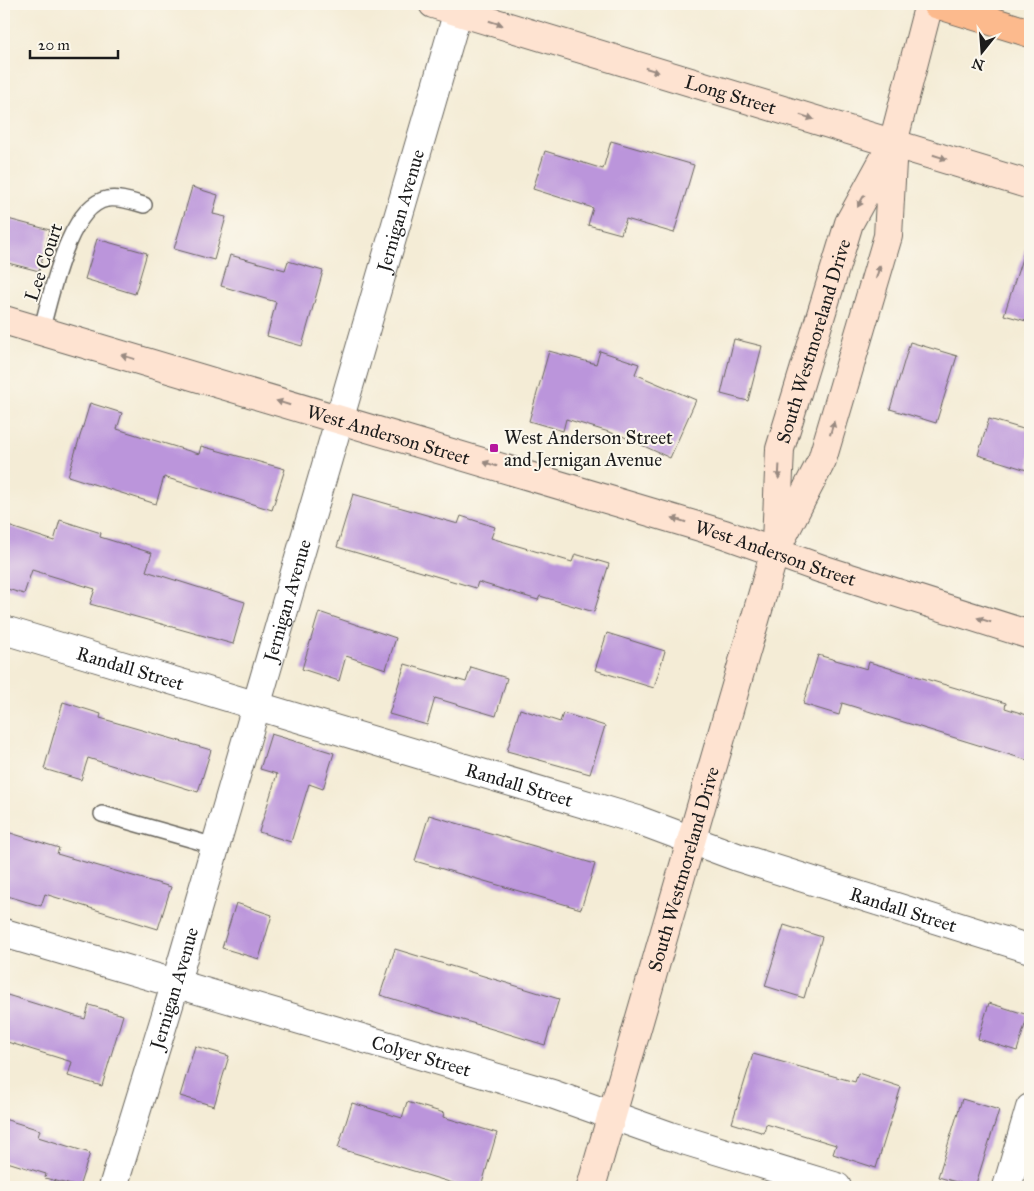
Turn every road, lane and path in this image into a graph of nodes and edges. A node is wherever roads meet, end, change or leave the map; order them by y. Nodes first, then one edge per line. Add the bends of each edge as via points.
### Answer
1 (929, 4) edge
2 (936, 4) edge
3 (445, 7) edge
4 (1029, 33) edge
5 (894, 143) junction
6 (1030, 185) edge
7 (144, 205) dead end
8 (4, 320) edge
9 (40, 331) junction
10 (339, 420) junction
11 (775, 551) junction
12 (4, 630) edge
13 (1030, 635) edge
14 (255, 704) junction
15 (102, 814) dead end
16 (690, 839) junction
17 (215, 846) junction
18 (4, 932) edge
19 (1030, 949) edge
20 (176, 982) junction
21 (1030, 1108) edge
22 (612, 1116) junction
23 (113, 1187) edge
24 (591, 1187) edge
25 (837, 1187) edge
26 (1007, 1187) edge

1 - 5 street, South Westmoreland Drive
2 - 4 highway
3 -> 5 street, Long Street
3 - 10 street, Jernigan Avenue
5 -> 6 street, Long Street
11 -> 5 street, South Westmoreland Drive via 822,460 888,236
5 -> 11 street, South Westmoreland Drive via 849,223 780,450
7 - 9 lane, Lee Court via 108,199 96,202 82,214 69,238
8 - 9 street, West Anderson Street
10 -> 9 street, West Anderson Street
11 -> 10 street, West Anderson Street
10 - 14 street, Jernigan Avenue
13 -> 11 street, West Anderson Street
11 - 16 street, South Westmoreland Drive
12 - 14 street, Randall Street
14 - 16 street, Randall Street via 638,820
14 - 17 street, Jernigan Avenue
15 - 17 lane
16 - 19 street, Randall Street via 737,857
16 - 22 street, South Westmoreland Drive
17 - 20 street, Jernigan Avenue
18 - 20 street, Colyer Street
20 - 22 street, Colyer Street via 552,1094
20 - 23 street, Jernigan Avenue
21 - 26 street
22 - 24 street, South Westmoreland Drive
22 - 25 street, Colyer Street

